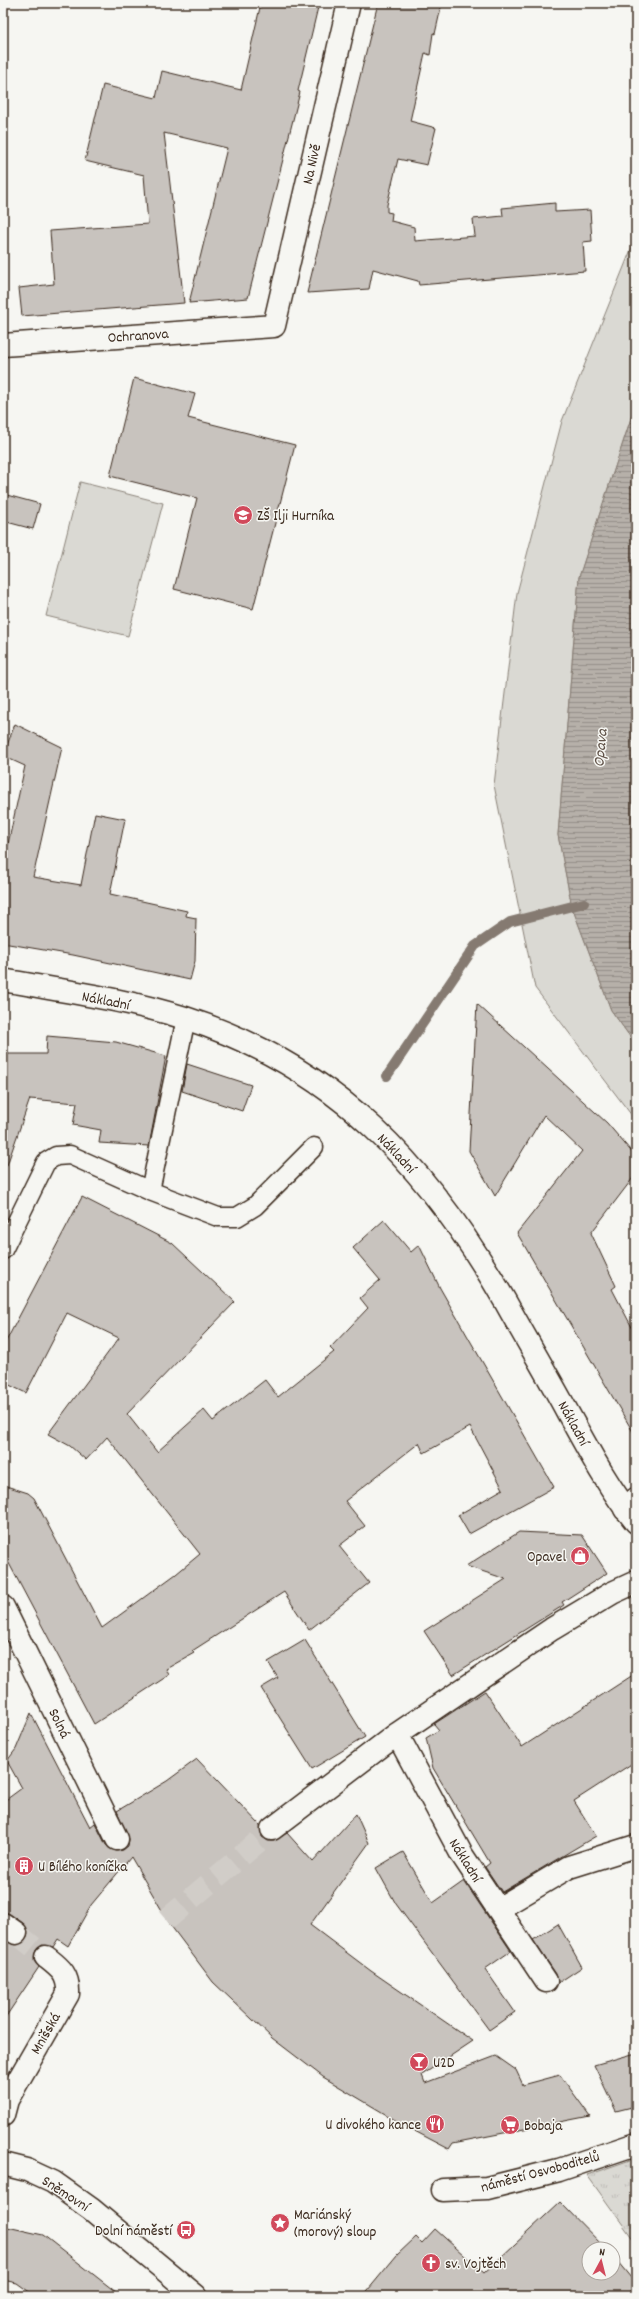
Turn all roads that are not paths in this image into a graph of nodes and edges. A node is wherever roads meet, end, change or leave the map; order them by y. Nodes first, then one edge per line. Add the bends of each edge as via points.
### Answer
1 (349, 3) edge
2 (274, 326) joint
3 (3, 345) edge
4 (3, 980) edge
5 (186, 1018) junction
6 (314, 1147) dead end
7 (150, 1191) junction
8 (3, 1250) edge
9 (632, 1510) edge
10 (636, 1582) edge
11 (3, 1607) edge
12 (396, 1734) junction
13 (272, 1829) tunnel mouth
14 (117, 1839) dead end
15 (636, 1846) edge
16 (498, 1910) junction
17 (46, 1957) tunnel mouth
18 (546, 1981) dead end
19 (3, 2115) edge
20 (636, 2144) edge
21 (3, 2164) edge
22 (443, 2190) dead end
23 (196, 2296) edge

1 - 2 street, Na Nivě
2 - 3 street, Ochranova
4 - 5 street, Nákladní via 144,1007
5 - 7 lane
5 - 9 street, Nákladní via 283,1060 320,1083 350,1106 406,1160 449,1213 496,1285 593,1457
6 - 7 lane via 255,1206 237,1216 218,1217
7 - 8 lane via 70,1155 56,1156 46,1162
10 - 12 street via 612,1593 552,1629
11 - 14 street, Solná
12 - 13 street
12 - 16 street, Nákladní via 462,1855
15 - 16 street via 569,1867
16 - 18 street, Nákladní
17 - 19 street, Mnišská via 61,1969 69,1981 68,1994 7,2100
20 - 22 street, náměstí Osvoboditelů via 559,2170 487,2188
21 - 23 street, Sněmovní via 27,2170 53,2182 91,2209

